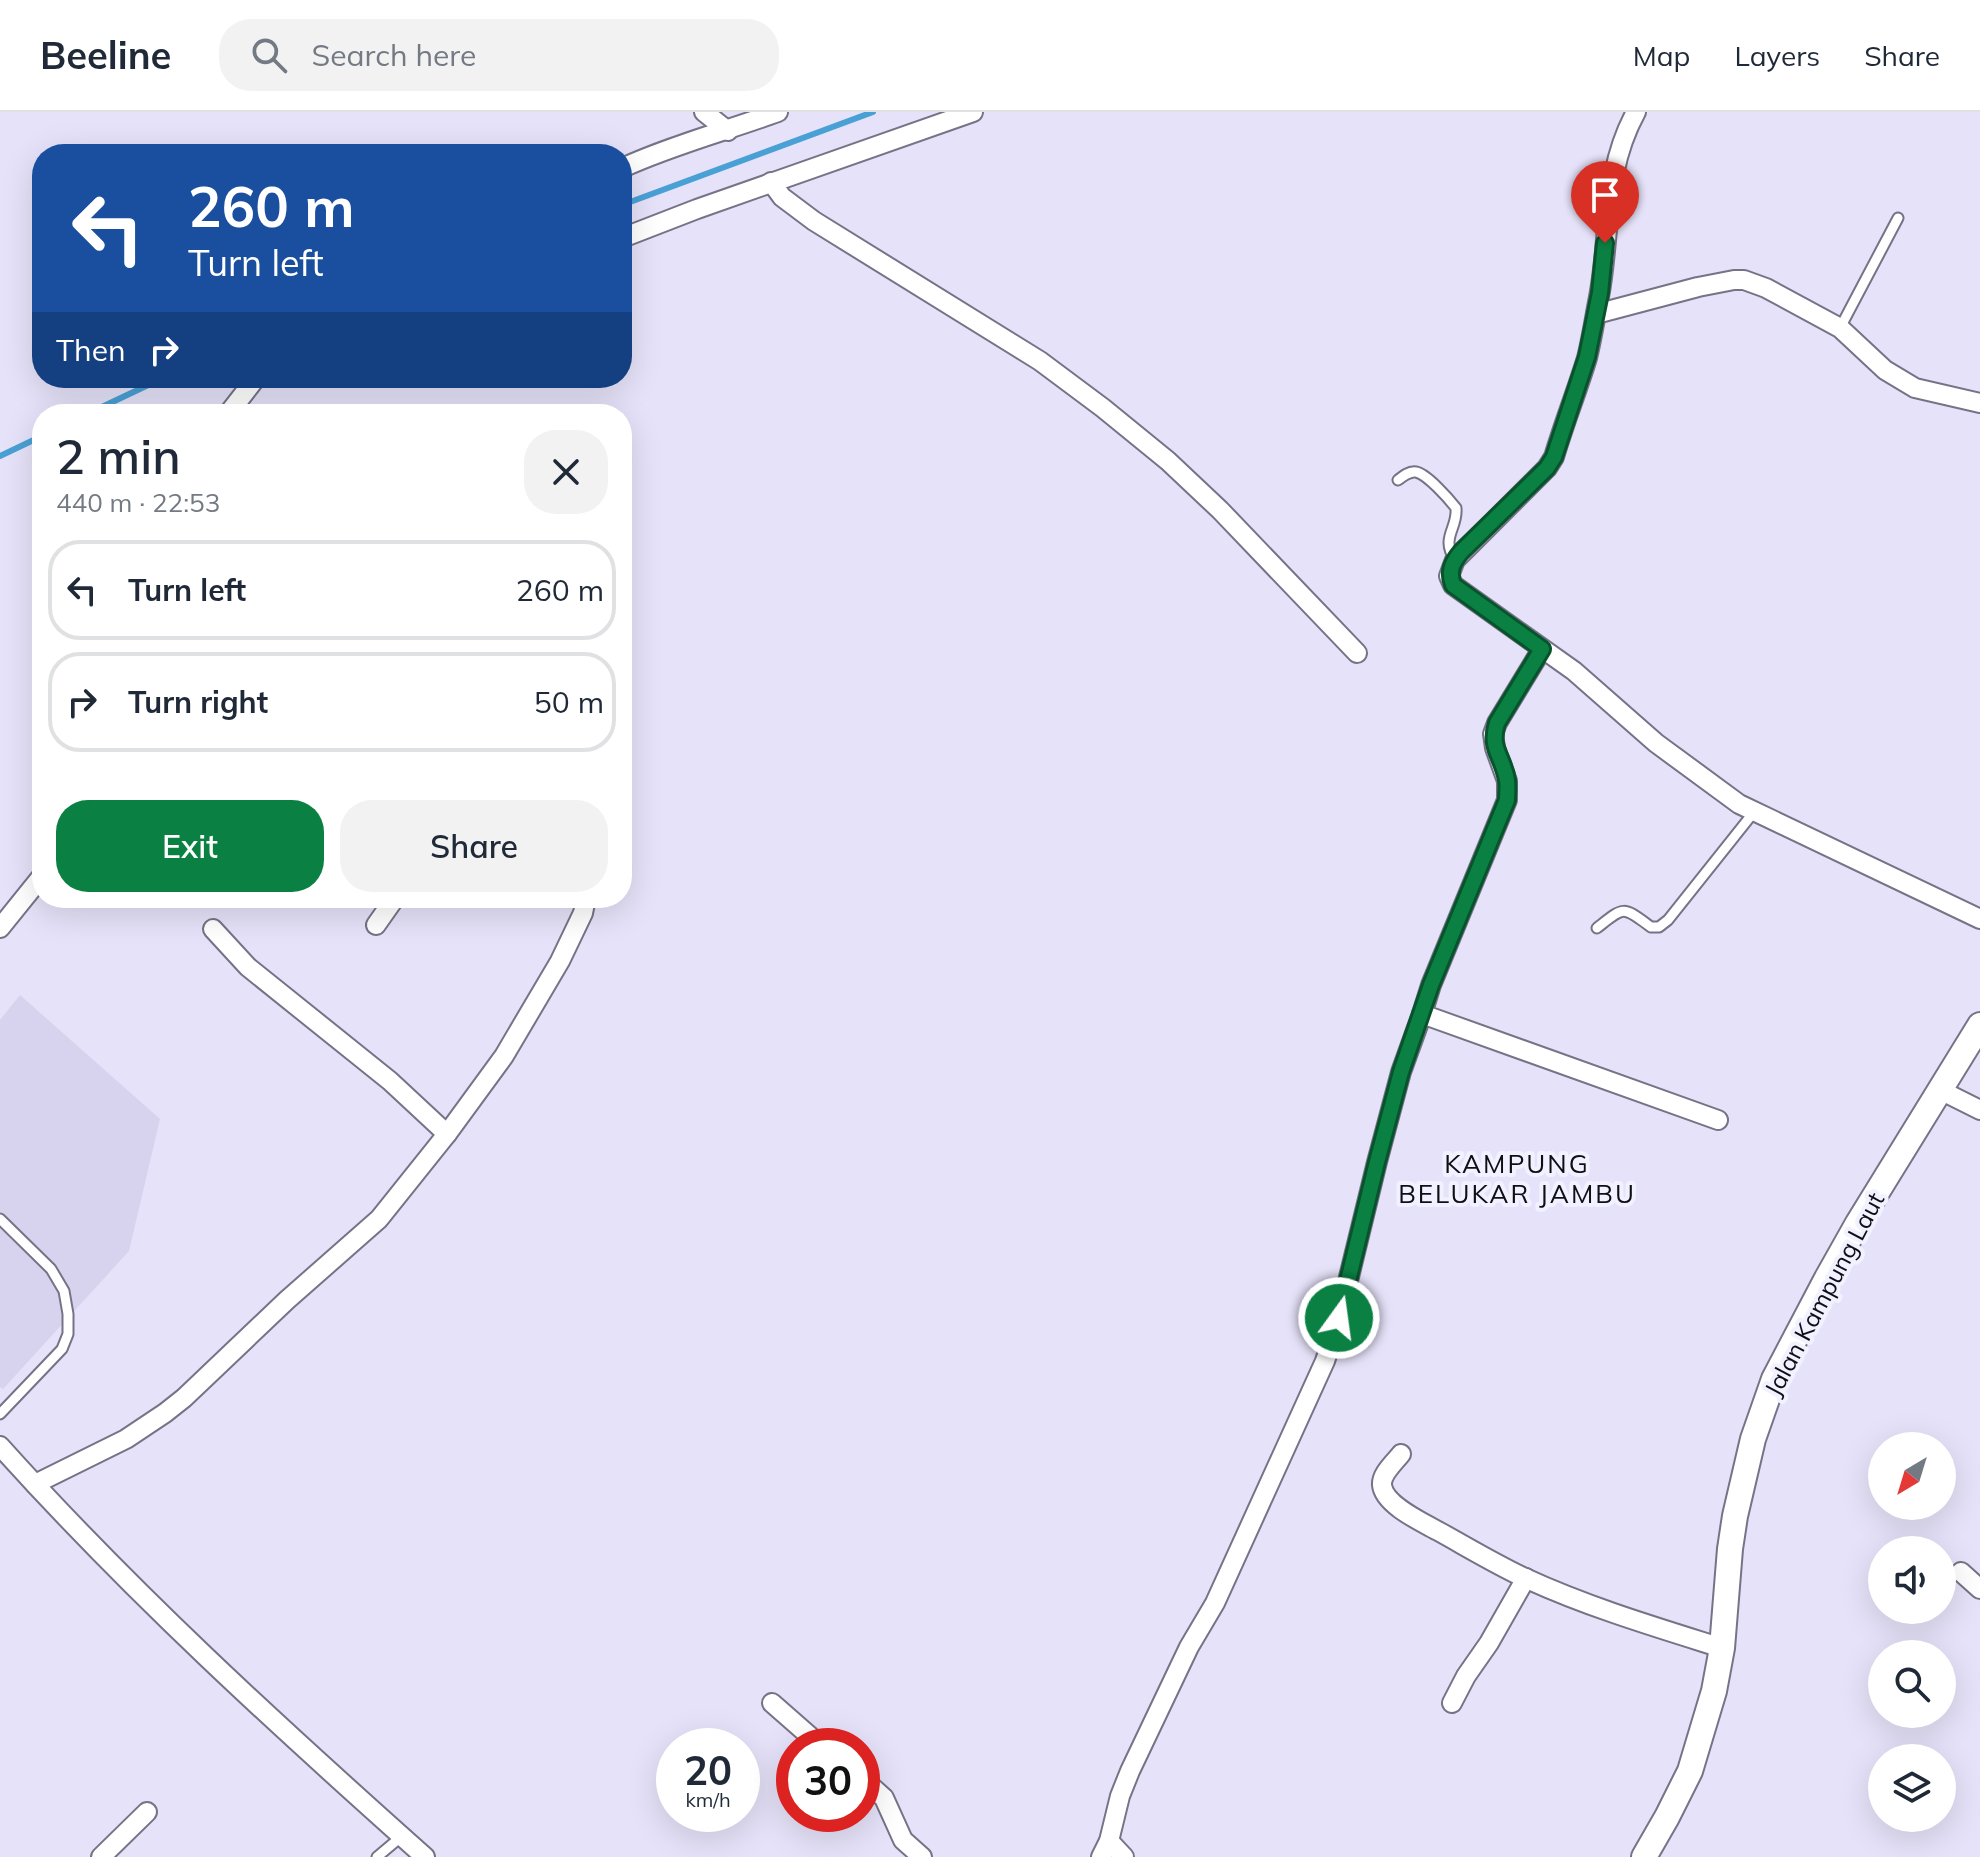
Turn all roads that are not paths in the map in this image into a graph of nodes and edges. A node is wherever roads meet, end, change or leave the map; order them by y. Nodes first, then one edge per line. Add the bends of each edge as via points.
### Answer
1 (704, 112) edge
2 (778, 112) edge
3 (973, 112) edge
4 (1636, 112) edge
5 (728, 131) junction
6 (632, 163) edge
7 (771, 182) junction
8 (1898, 218) dead end
9 (632, 234) edge
10 (1596, 314) junction
11 (1840, 328) junction
12 (1980, 403) edge
13 (1398, 480) dead end
14 (1455, 560) junction
15 (1542, 649) junction
16 (1357, 653) dead end
17 (1754, 812) junction
18 (32, 888) edge
19 (388, 908) edge
20 (584, 908) edge
21 (1980, 919) edge
22 (376, 925) dead end
23 (0, 928) edge
24 (1597, 928) dead end
25 (213, 929) dead end
26 (1422, 1014) junction
27 (1980, 1025) edge
28 (1940, 1090) junction
29 (1980, 1110) edge
30 (1718, 1120) dead end
31 (447, 1134) junction
32 (0, 1219) edge
33 (0, 1414) edge
34 (0, 1446) edge
35 (1401, 1454) dead end
36 (35, 1484) junction
37 (1961, 1572) dead end
38 (1526, 1578) junction
39 (1980, 1589) edge
40 (1722, 1648) junction
41 (772, 1703) dead end
42 (1452, 1703) dead end
43 (800, 1728) edge
44 (880, 1794) edge
45 (147, 1812) dead end
46 (402, 1836) junction
47 (1105, 1849) edge
48 (101, 1857) edge
49 (377, 1857) edge
50 (425, 1857) edge
51 (922, 1857) edge
52 (1124, 1857) edge
53 (1644, 1857) edge

1 - 5 street
2 - 5 street
3 - 7 street
4 - 10 street via 1618,151
5 - 6 street
7 - 9 street
7 - 16 street via 814,221 1040,361 1103,408 1236,525
8 - 11 lane
10 - 11 street via 1744,280
10 - 14 street via 1554,457
11 - 12 street via 1885,370 1915,388
13 - 14 lane via 1410,472 1424,476 1456,508 1448,536
14 - 15 street via 1449,576 1453,585
15 - 17 street via 1656,743
15 - 26 street via 1497,723 1493,741 1507,781 1507,800
17 - 21 street
17 - 24 lane via 1659,927 1623,910
18 - 23 street
19 - 22 street
20 - 31 street via 560,961 504,1056
25 - 31 street via 248,967
26 - 30 street
26 - 47 street via 1401,1072 1325,1361 1215,1603 1130,1771
27 - 28 street, Jalan Kampung Laut
28 - 29 street
28 - 40 street, Jalan Kampung Laut via 1858,1223 1774,1379 1735,1516
31 - 36 street via 379,1219 184,1398 126,1439
32 - 33 lane via 51,1269 64,1291 68,1334 62,1349
34 - 36 street
35 - 38 street via 1382,1481 1393,1503
36 - 46 street via 267,1715
37 - 39 street
38 - 40 street via 1620,1616
38 - 42 street
40 - 53 street, Jalan Kampung Laut via 1690,1771
41 - 43 street
44 - 51 street via 903,1840
45 - 48 street
46 - 49 lane
46 - 50 street
47 - 52 street

